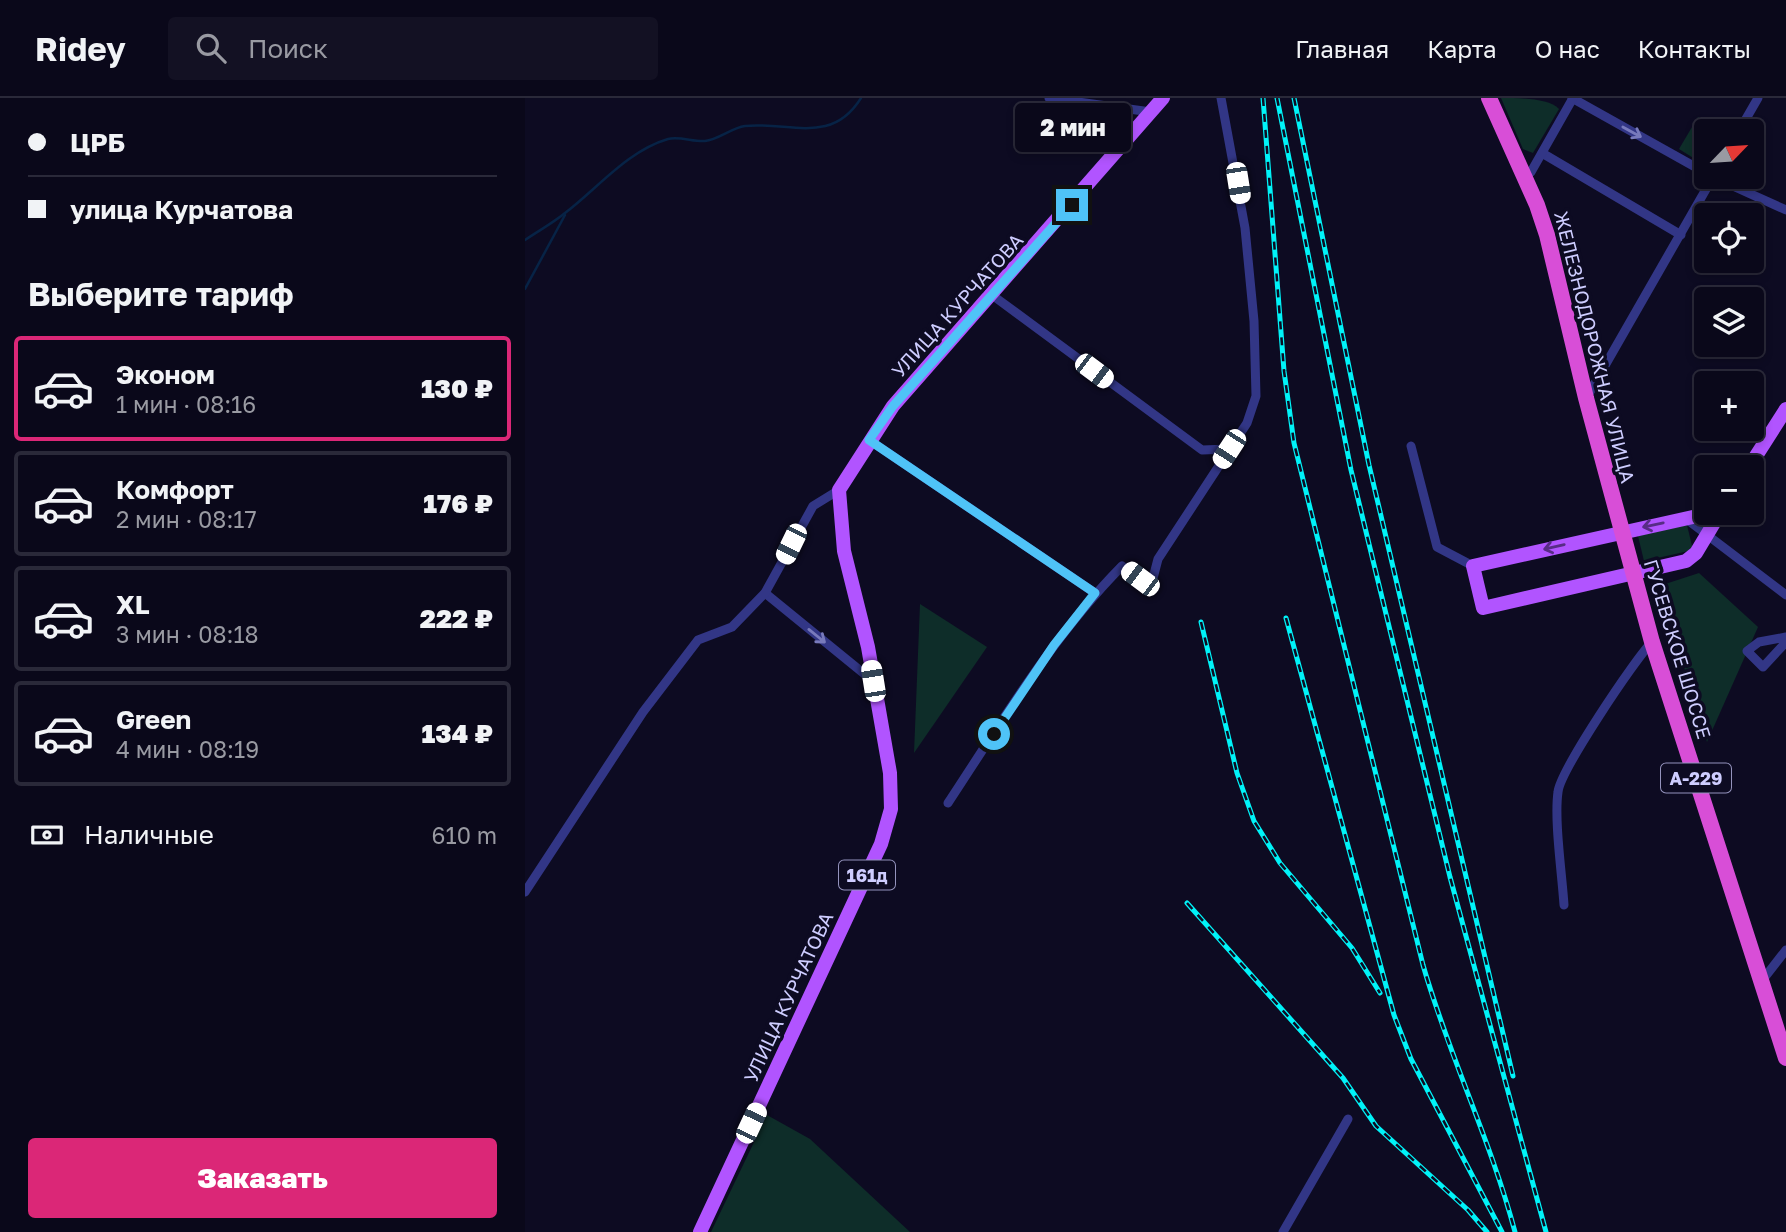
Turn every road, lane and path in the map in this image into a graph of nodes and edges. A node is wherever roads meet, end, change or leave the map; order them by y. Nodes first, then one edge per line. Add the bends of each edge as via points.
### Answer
1 (1049, 98) edge
2 (1163, 98) edge
3 (1221, 98) edge
4 (1489, 98) edge
5 (1573, 98) edge
6 (1758, 98) edge
7 (1151, 112) junction
8 (1746, 119) edge
9 (1542, 153) junction
10 (1694, 167) edge
11 (1524, 176) junction
12 (1704, 189) edge
13 (1739, 189) edge
14 (1786, 210) edge
15 (1681, 235) junction
16 (992, 295) junction
17 (1586, 398) junction
18 (1786, 409) edge
19 (869, 440) junction
20 (1411, 446) dead end
21 (1229, 449) junction
22 (1757, 455) edge
23 (839, 490) junction
24 (1694, 516) edge
25 (1685, 518) junction
26 (1713, 525) edge
27 (1621, 532) junction
28 (1706, 536) junction
29 (1473, 566) junction
30 (1632, 573) junction
31 (765, 593) junction
32 (1095, 593) junction
33 (1786, 596) edge
34 (1652, 642) junction
35 (873, 681) junction
36 (948, 803) dead end
37 (525, 892) edge
38 (1564, 905) dead end
39 (1786, 950) edge
40 (1761, 982) junction
41 (1786, 1058) edge
42 (1348, 1119) dead end
43 (700, 1232) edge
44 (1283, 1232) edge

1 - 7 street
2 - 7 main road, УЛИЦА КУРЧАТОВА
3 - 21 street via 1245,228 1254,321 1255,396 1247,423
4 - 11 highway, ЖЕЛЕЗНОДОРОЖНАЯ УЛИЦА
5 - 9 street
5 -> 10 street
6 - 8 street
7 - 16 main road, УЛИЦА КУРЧАТОВА
9 - 11 street
9 - 15 street
11 - 17 highway, ЖЕЛЕЗНОДОРОЖНАЯ УЛИЦА via 1547,235
12 - 15 street
13 - 14 street
15 - 17 street
16 - 19 main road, УЛИЦА КУРЧАТОВА via 893,406
16 - 21 street via 1202,450
17 - 27 highway, ЖЕЛЕЗНОДОРОЖНАЯ УЛИЦА
18 - 22 main road
19 - 23 main road, УЛИЦА КУРЧАТОВА
19 - 32 street
20 - 29 street via 1437,547
21 - 32 street via 1157,559 1152,582 1122,566
23 - 31 street via 813,506
23 - 35 main road, УЛИЦА КУРЧАТОВА / 161д via 844,551
24 - 25 main road
25 -> 27 main road
25 - 28 street
26 - 28 main road
27 -> 29 main road
27 - 30 highway, ГУСЕВСКОЕ ШОССЕ / А-229
28 - 30 main road via 1686,561
28 - 33 street
29 - 30 main road via 1483,608
30 - 34 highway, ГУСЕВСКОЕ ШОССЕ / А-229
31 -> 35 street
31 - 37 street via 732,627 698,640 643,712
32 - 36 street via 1039,664
34 - 38 street via 1600,715 1557,790
34 - 40 highway, ГУСЕВСКОЕ ШОССЕ / А-229
35 - 43 main road, УЛИЦА КУРЧАТОВА / 161д via 890,773 891,809 881,844
39 - 40 street
40 - 41 highway, ГУСЕВСКОЕ ШОССЕ / А-229
42 - 44 street

